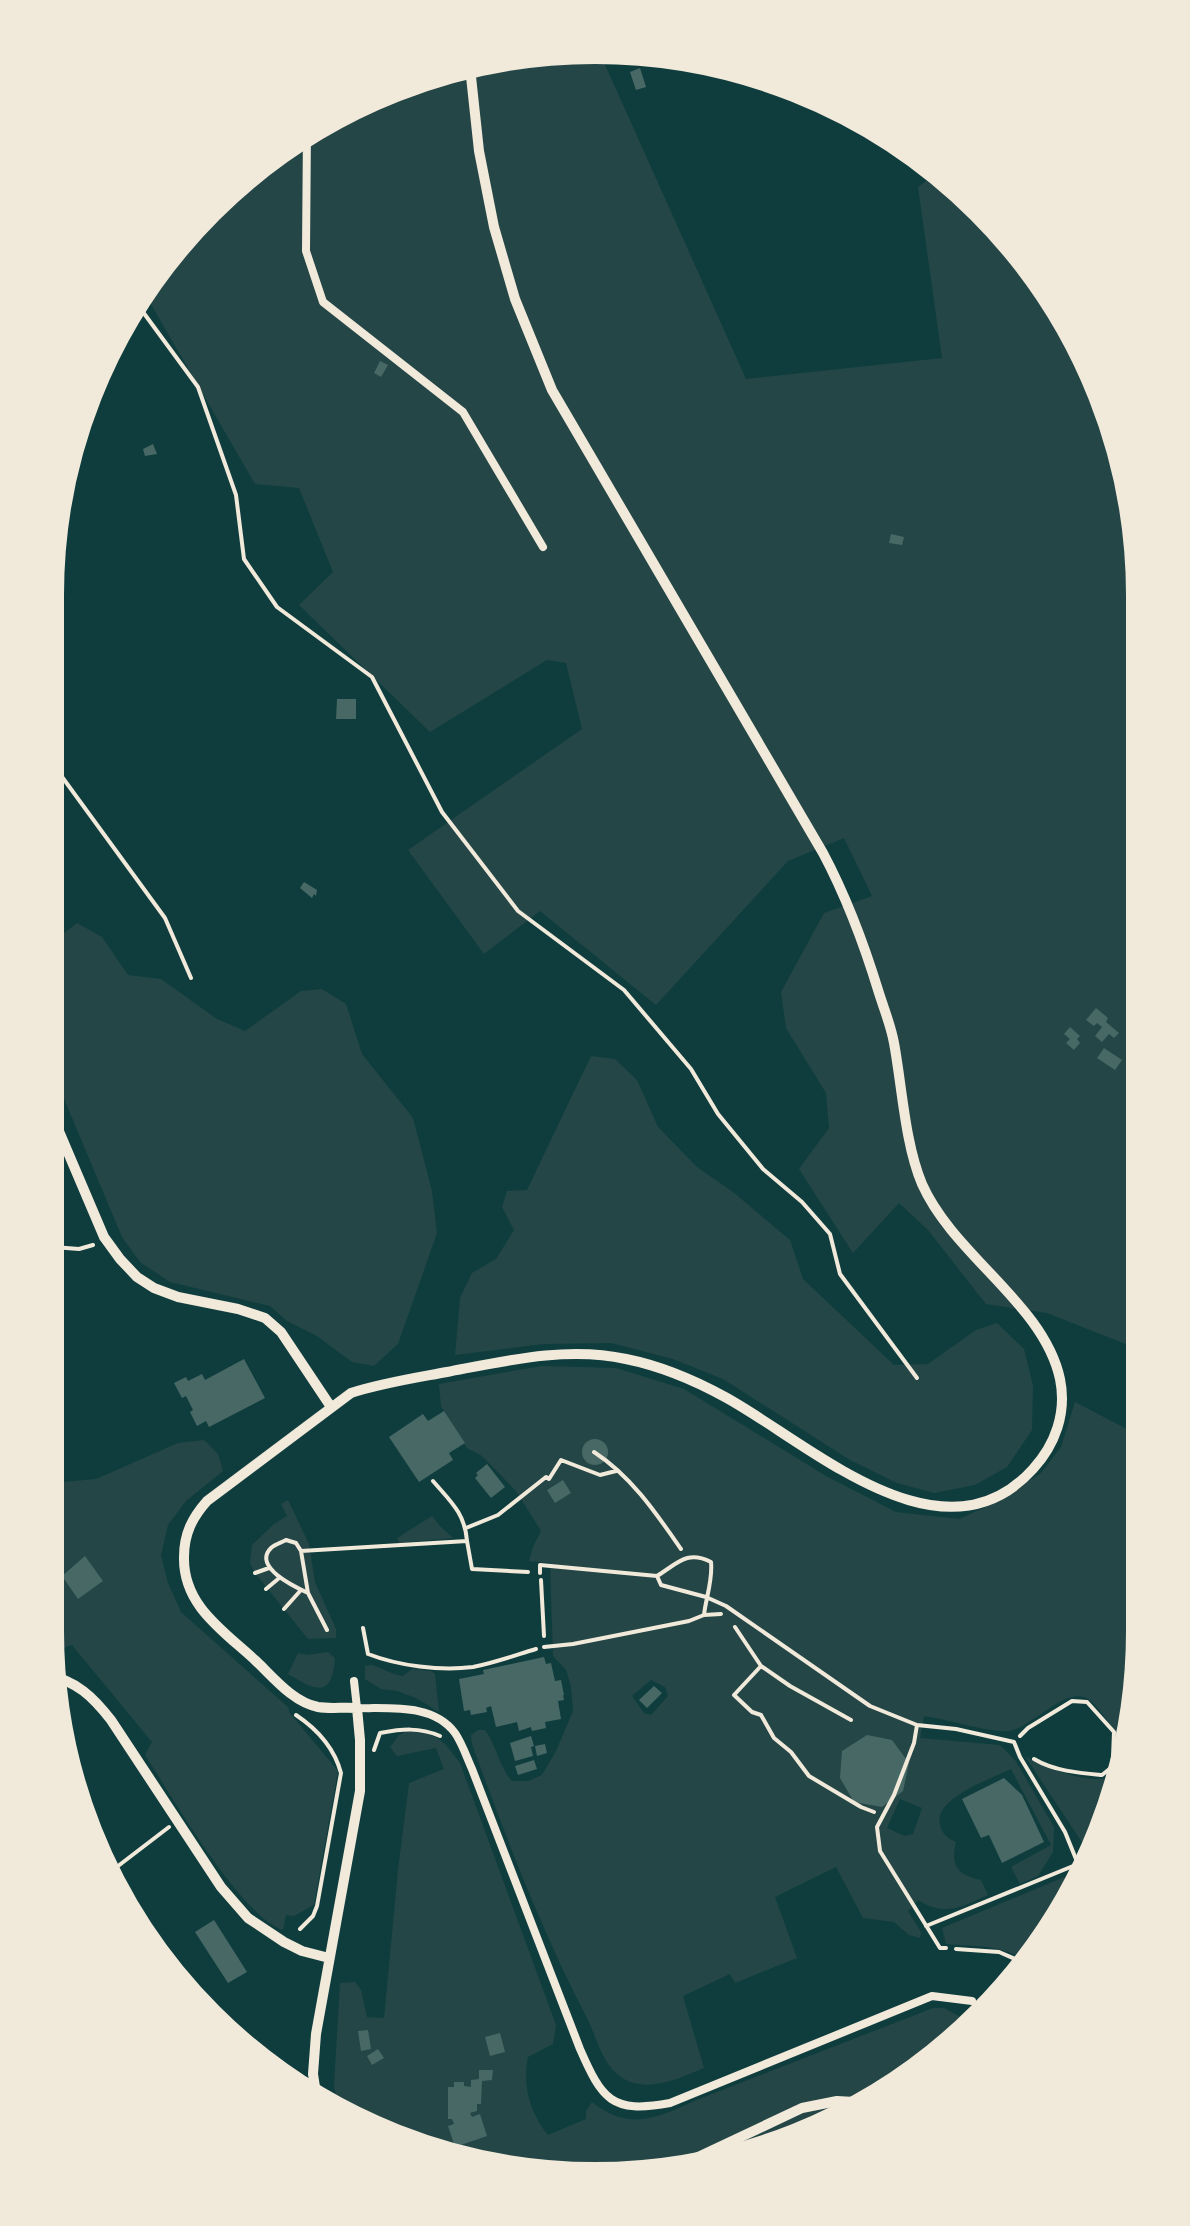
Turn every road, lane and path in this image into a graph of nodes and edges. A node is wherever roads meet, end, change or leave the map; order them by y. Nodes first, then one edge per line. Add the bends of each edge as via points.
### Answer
1 (471, 73) edge
2 (308, 141) edge
3 (140, 309) edge
4 (543, 547) dead end
5 (58, 771) edge
6 (191, 978) dead end
7 (58, 1131) edge
8 (107, 1241) junction
9 (58, 1247) edge
10 (918, 1378) dead end
11 (331, 1407) junction
12 (594, 1452) dead end
13 (616, 1471) junction
14 (433, 1481) dead end
15 (466, 1528) junction
16 (467, 1541) junction
17 (300, 1551) junction
18 (686, 1557) junction
19 (269, 1568) junction
20 (255, 1573) dead end
21 (540, 1573) junction
22 (657, 1576) junction
23 (279, 1578) junction
24 (266, 1588) dead end
25 (304, 1592) junction
26 (706, 1597) junction
27 (284, 1609) dead end
28 (720, 1614) joint
29 (704, 1615) junction
30 (363, 1628) dead end
31 (326, 1630) dead end
32 (544, 1647) junction
33 (761, 1666) junction
34 (60, 1680) edge
35 (354, 1681) dead end
36 (357, 1708) junction
37 (289, 1710) dead end
38 (851, 1720) dead end
39 (917, 1725) junction
40 (444, 1738) dead end
41 (1014, 1742) junction
42 (1113, 1756) junction
43 (1117, 1756) edge
44 (375, 1762) dead end
45 (883, 1816) junction
46 (176, 1822) junction
47 (1078, 1864) joint
48 (113, 1870) edge
49 (926, 1926) junction
50 (300, 1929) dead end
51 (946, 1948) joint
52 (329, 1958) junction
53 (1019, 1961) edge
54 (972, 2001) dead end
55 (315, 2090) edge
56 (852, 2102) edge
57 (692, 2159) edge

1 - 11 street via 494,227 552,390 844,894 894,1038 923,1185 953,1234 1043,1337 1061,1381 1060,1423 1026,1477 967,1506 928,1505 876,1489 724,1396 658,1368 604,1356 489,1364 372,1387
2 - 4 street via 306,252 323,302 463,412
3 - 10 path via 198,387 236,495 244,559 277,607 372,677 442,812 518,911 624,990 763,1169 830,1234 840,1274
5 - 6 path via 165,918
7 - 8 street
8 - 9 path
8 - 11 street via 154,1288 265,1318
11 - 36 street via 195,1514 184,1573 202,1610 289,1692 317,1707
12 - 13 path
13 - 15 path via 600,1475 561,1460 549,1478 498,1515
13 - 18 path via 646,1499
14 - 15 path
15 - 16 path
16 - 17 path
16 - 21 path via 472,1569
17 - 19 path via 286,1540 271,1548
17 - 25 path
18 - 22 lane
18 - 26 lane via 712,1562
19 - 20 path
19 - 23 path
21 - 22 lane via 540,1565
21 - 32 path
22 - 26 lane via 661,1586
23 - 24 path
23 - 25 path
25 - 27 path
25 - 31 path
26 - 29 lane
26 - 39 lane via 870,1706
28 - 29 lane
28 - 33 path
29 - 32 lane
30 - 32 path via 368,1654 450,1669
33 - 38 path
33 - 45 path via 734,1695 761,1715 809,1776
34 - 46 street via 92,1696
35 - 36 street
36 - 52 street via 360,1791
36 - 54 street via 424,1712 454,1732 595,2084 608,2098 627,2106 670,2103 932,1996
37 - 50 path via 336,1754 341,1773 316,1906
39 - 41 lane
39 - 45 lane
40 - 44 path via 408,1728 380,1732
41 - 42 path via 1039,1763 1075,1772 1102,1775 1112,1768
41 - 42 path via 1072,1701 1087,1702 1114,1732
41 - 47 lane
42 - 43 path
45 - 49 lane via 880,1851
46 - 48 path
46 - 52 street via 248,1918 293,1946
47 - 49 lane
49 - 51 lane
51 - 53 path via 999,1952
52 - 55 street via 316,2034
56 - 57 street via 802,2108

